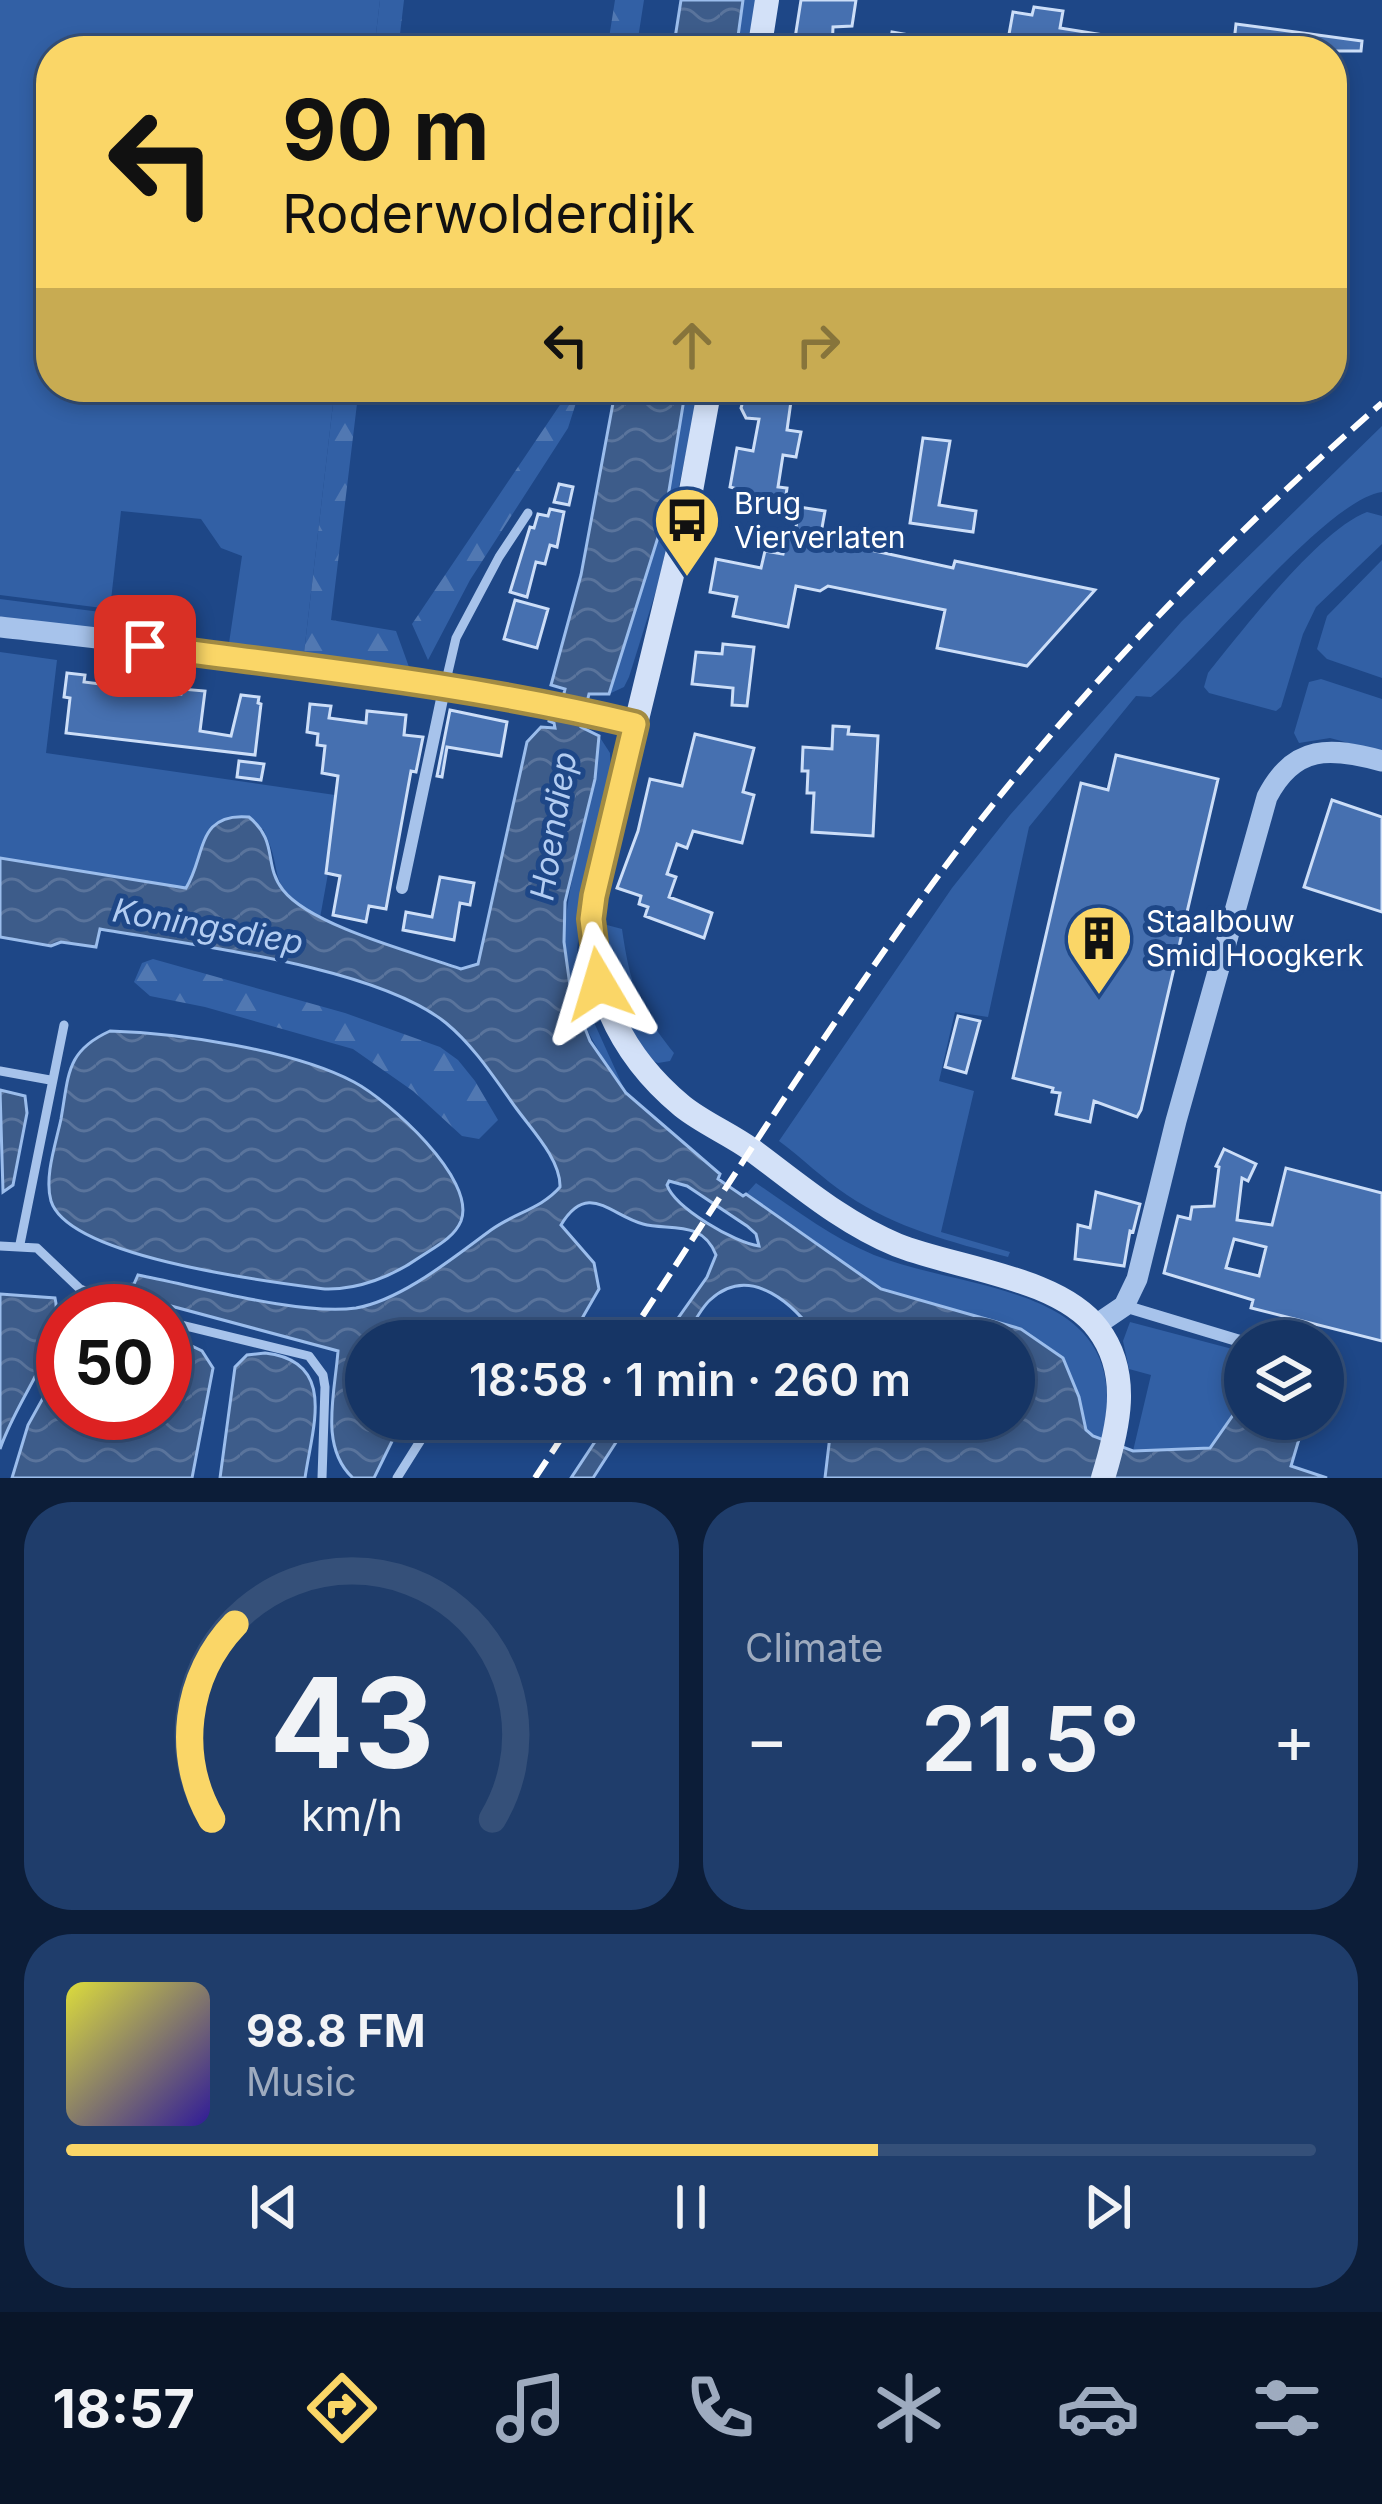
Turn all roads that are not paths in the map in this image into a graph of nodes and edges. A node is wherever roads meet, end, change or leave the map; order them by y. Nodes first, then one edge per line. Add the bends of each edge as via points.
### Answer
1 (767, 0) edge
2 (761, 36) edge
3 (707, 402) edge
4 (528, 513) dead end
5 (0, 627) edge
6 (446, 685) junction
7 (635, 724) junction
8 (1382, 761) edge
9 (402, 888) dead end
10 (64, 1024) dead end
11 (0, 1071) edge
12 (50, 1080) junction
13 (20, 1244) junction
14 (0, 1246) edge
15 (76, 1284) edge
16 (1124, 1306) junction
17 (1096, 1325) junction
18 (192, 1328) edge
19 (1224, 1336) edge
20 (421, 1440) edge
21 (322, 1478) edge
22 (397, 1478) edge
23 (1102, 1478) edge

1 - 2 main road
3 - 7 main road
4 - 6 lane via 456,638
5 - 6 street
6 - 7 street
6 - 9 street
7 - 17 main road via 591,919 599,984 622,1040 683,1107 868,1231 1024,1282
8 - 16 street via 1316,753 1282,773 1267,797
10 - 12 lane
11 - 12 lane
12 - 13 lane
13 - 14 lane
13 - 15 lane via 37,1248
16 - 17 street
16 - 19 street
17 - 23 main road via 1117,1373 1119,1422
18 - 21 lane via 309,1356 325,1387
20 - 22 lane

